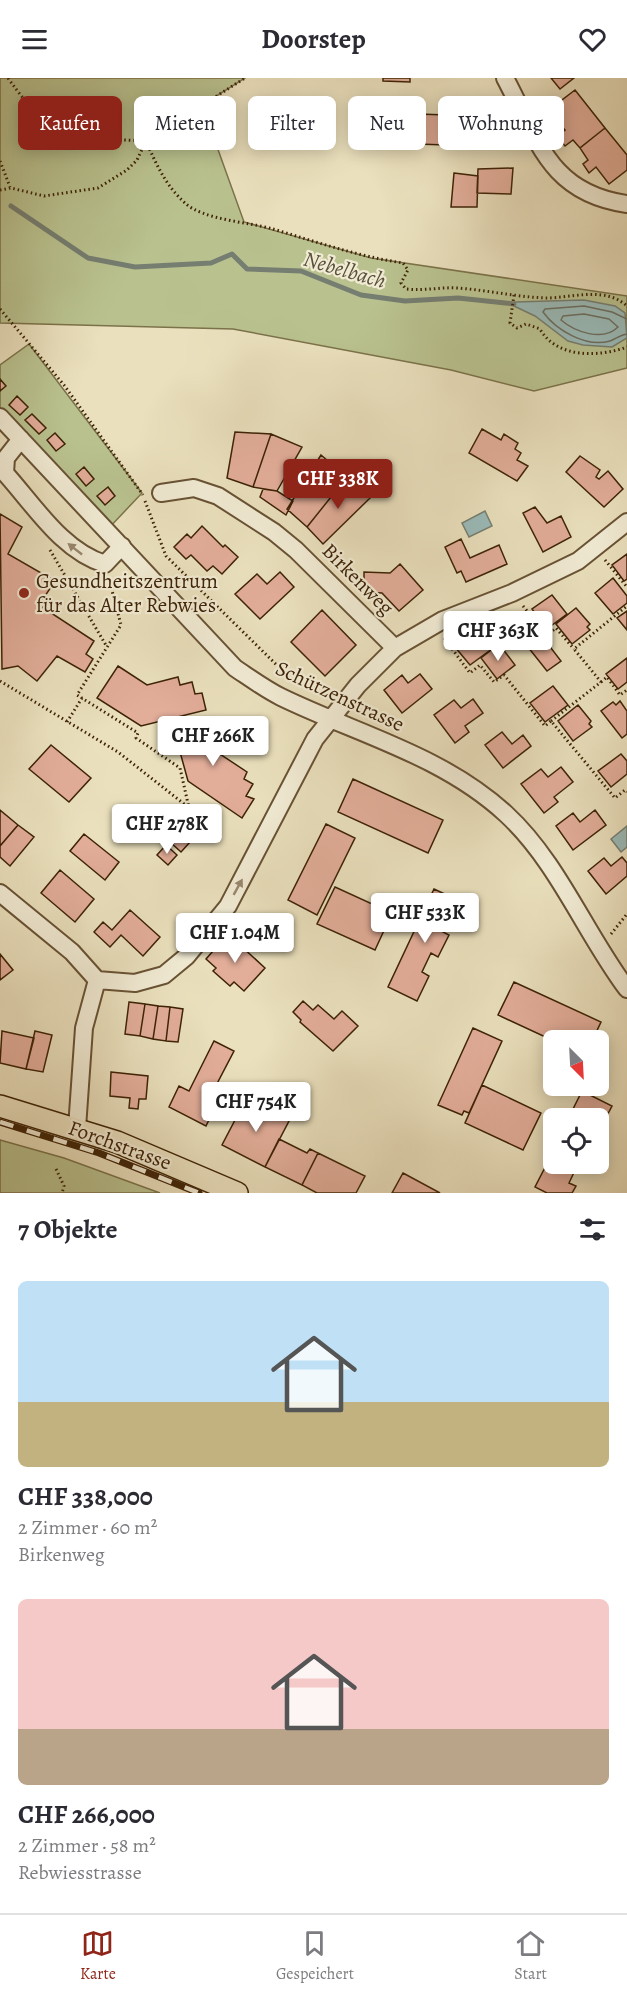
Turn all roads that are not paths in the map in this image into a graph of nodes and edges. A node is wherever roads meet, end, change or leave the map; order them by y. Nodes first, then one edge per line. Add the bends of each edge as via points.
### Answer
1 (505, 78) edge
2 (627, 204) edge
3 (0, 417) edge
4 (21, 439) junction
5 (161, 493) dead end
6 (627, 522) edge
7 (122, 546) junction
8 (394, 648) junction
9 (332, 719) junction
10 (0, 894) edge
11 (97, 980) junction
12 (627, 989) edge
13 (0, 1106) edge
14 (77, 1128) junction
15 (237, 1193) edge

1 - 2 street via 557,171 578,190 602,201
3 - 4 street, Schützenstrasse
4 - 7 street, Schützenstrasse
7 -> 4 street via 105,564 86,558 67,543 5,473 6,458
5 - 8 street, Birkenweg via 194,488 218,496 274,532
6 - 8 street via 578,561 434,625
7 - 9 street, Schützenstrasse via 235,668 279,697
8 - 9 street
11 -> 9 street via 135,983 164,975 187,956 228,906 315,739
9 - 12 street, Schützenstrasse via 461,779 507,815 536,850
10 - 11 street via 72,952
11 - 14 street via 84,1029
13 - 14 main road, Forchstrasse
14 - 15 main road, Forchstrasse via 154,1156

